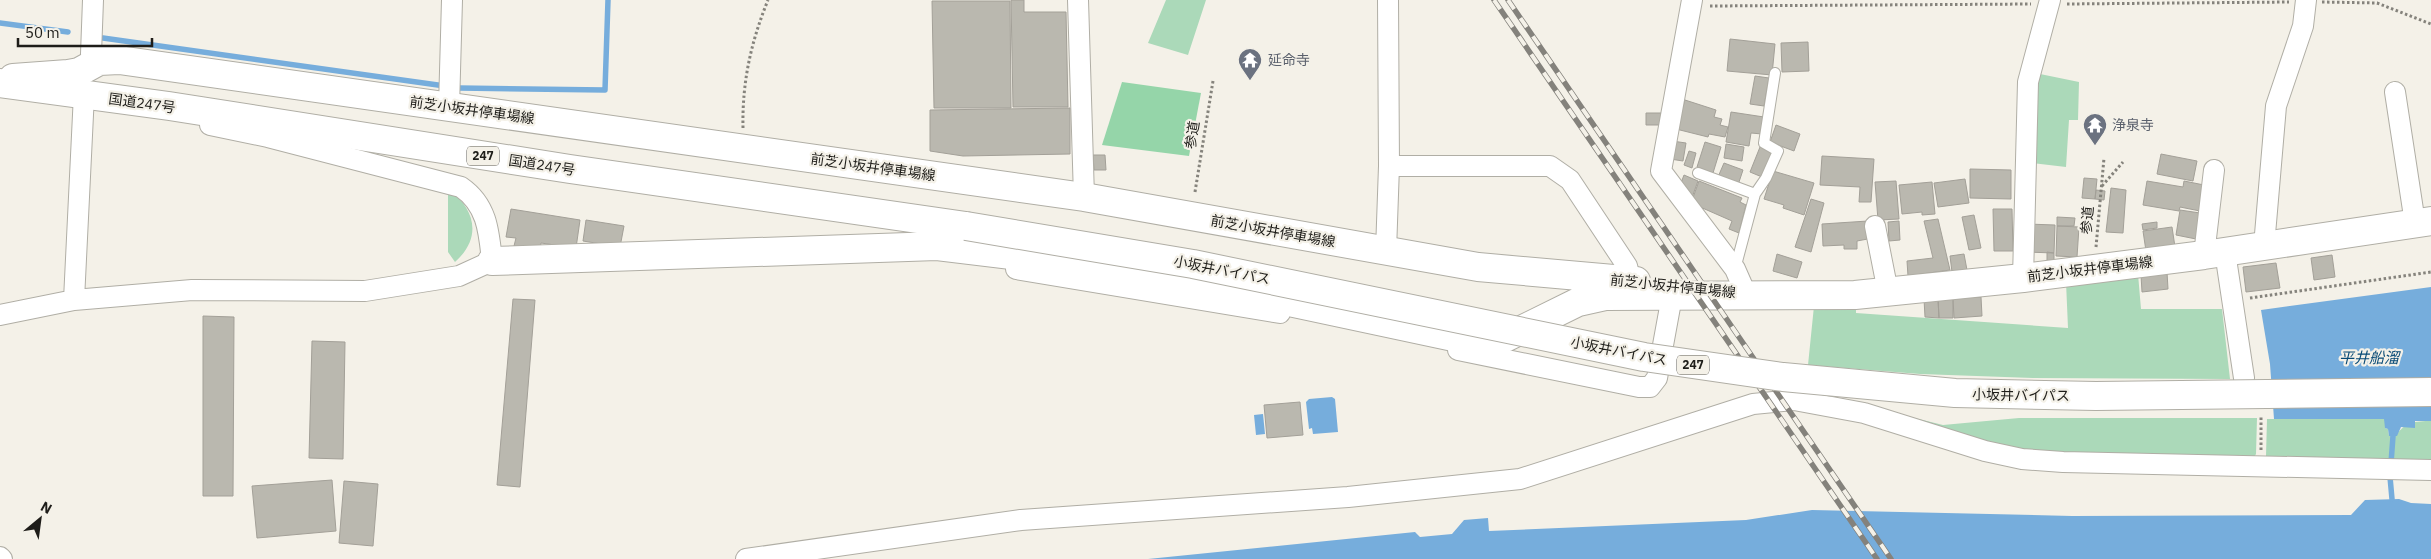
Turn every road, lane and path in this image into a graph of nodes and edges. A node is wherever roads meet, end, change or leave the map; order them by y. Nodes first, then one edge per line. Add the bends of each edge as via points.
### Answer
1 (93, 0) edge
2 (452, 0) edge
3 (768, 0) edge
4 (1078, 0) edge
5 (1388, 0) edge
6 (1692, 0) edge
7 (2050, 0) edge
8 (2306, 0) edge
9 (119, 60) junction
10 (1775, 73) dead end
11 (0, 79) edge
12 (1213, 81) dead end
13 (0, 84) edge
14 (2395, 92) dead end
15 (84, 94) junction
16 (169, 106) junction
17 (449, 107) junction
18 (743, 148) junction
19 (2104, 158) dead end
20 (2124, 162) dead end
21 (1389, 166) junction
22 (2214, 170) dead end
23 (1698, 173) dead end
24 (2102, 186) junction
25 (1195, 192) dead end
26 (1755, 194) junction
27 (1084, 197) junction
28 (2423, 222) edge
29 (966, 226) joint
30 (1875, 226) dead end
31 (2264, 246) junction
32 (1386, 251) junction
33 (2214, 253) junction
34 (1019, 254) junction
35 (2095, 256) dead end
36 (492, 261) junction
37 (1735, 269) junction
38 (2431, 272) edge
39 (2023, 278) junction
40 (1631, 281) junction
41 (1888, 292) junction
42 (1746, 294) junction
43 (1672, 296) junction
44 (74, 300) junction
45 (2232, 301) junction
46 (0, 315) edge
47 (2244, 378) dead end
48 (2431, 392) edge
49 (2261, 408) dead end
50 (2261, 466) junction
51 (2431, 470) edge
52 (746, 559) edge

1 - 9 street via 91,54
2 - 17 street
3 - 18 path via 753,37 742,99
4 - 27 street
5 - 21 street
6 - 37 street via 1661,171
7 - 39 street via 2028,82
8 - 31 street via 2303,26 2276,106
9 - 11 main road, 前芝小坂井停車場線 via 99,61 80,72 68,74
9 - 17 main road, 前芝小坂井停車場線
10 - 26 lane via 1764,143 1778,151
12 - 25 path, 参道
13 - 15 main road, 国道247号 / 247
14 - 28 street
15 - 16 main road, 国道247号 / 247
15 - 44 street
16 - 29 main road, 国道247号 / 247 via 570,169
16 - 36 street via 183,120 268,136 461,187 472,194 482,207 489,230
17 - 18 main road, 前芝小坂井停車場線
18 - 27 main road, 前芝小坂井停車場線
19 - 24 path, 参道
20 - 24 path
21 - 32 street
21 - 40 street via 1550,166 1570,180 1627,266
22 - 33 street
23 - 26 lane
24 - 35 path, 参道
26 - 37 lane
27 - 32 main road, 前芝小坂井停車場線
28 - 31 main road, 前芝小坂井停車場線
29 - 48 main road, 小坂井バイパス / 247, bridge via 1202,266 1644,358 1783,377 1955,393 2096,396
30 - 41 street
31 - 33 main road, 前芝小坂井停車場線
32 - 40 main road, 前芝小坂井停車場線 via 1478,267
33 - 39 main road, 前芝小坂井停車場線
33 - 45 street
34 - 36 main road, 前芝小坂井停車場線 via 937,246
34 - 43 main road, 前芝小坂井停車場線 via 1149,272 1477,342 1505,338 1578,302 1605,296
34 - 43 street via 1016,269 1294,315 1639,387 1650,387 1657,378
36 - 44 street via 459,276 365,291 192,290
37 - 42 street
38 - 45 path
39 - 41 main road, 前芝小坂井停車場線
40 - 42 main road, 前芝小坂井停車場線
41 - 42 main road, 前芝小坂井停車場線 via 1813,296
42 - 43 main road, 前芝小坂井停車場線
44 - 46 street
45 - 47 street
49 - 50 path
50 - 51 street
50 - 52 street via 2022,459 1985,451 1864,413 1794,400 1753,404 1520,479 1348,497 1021,520

